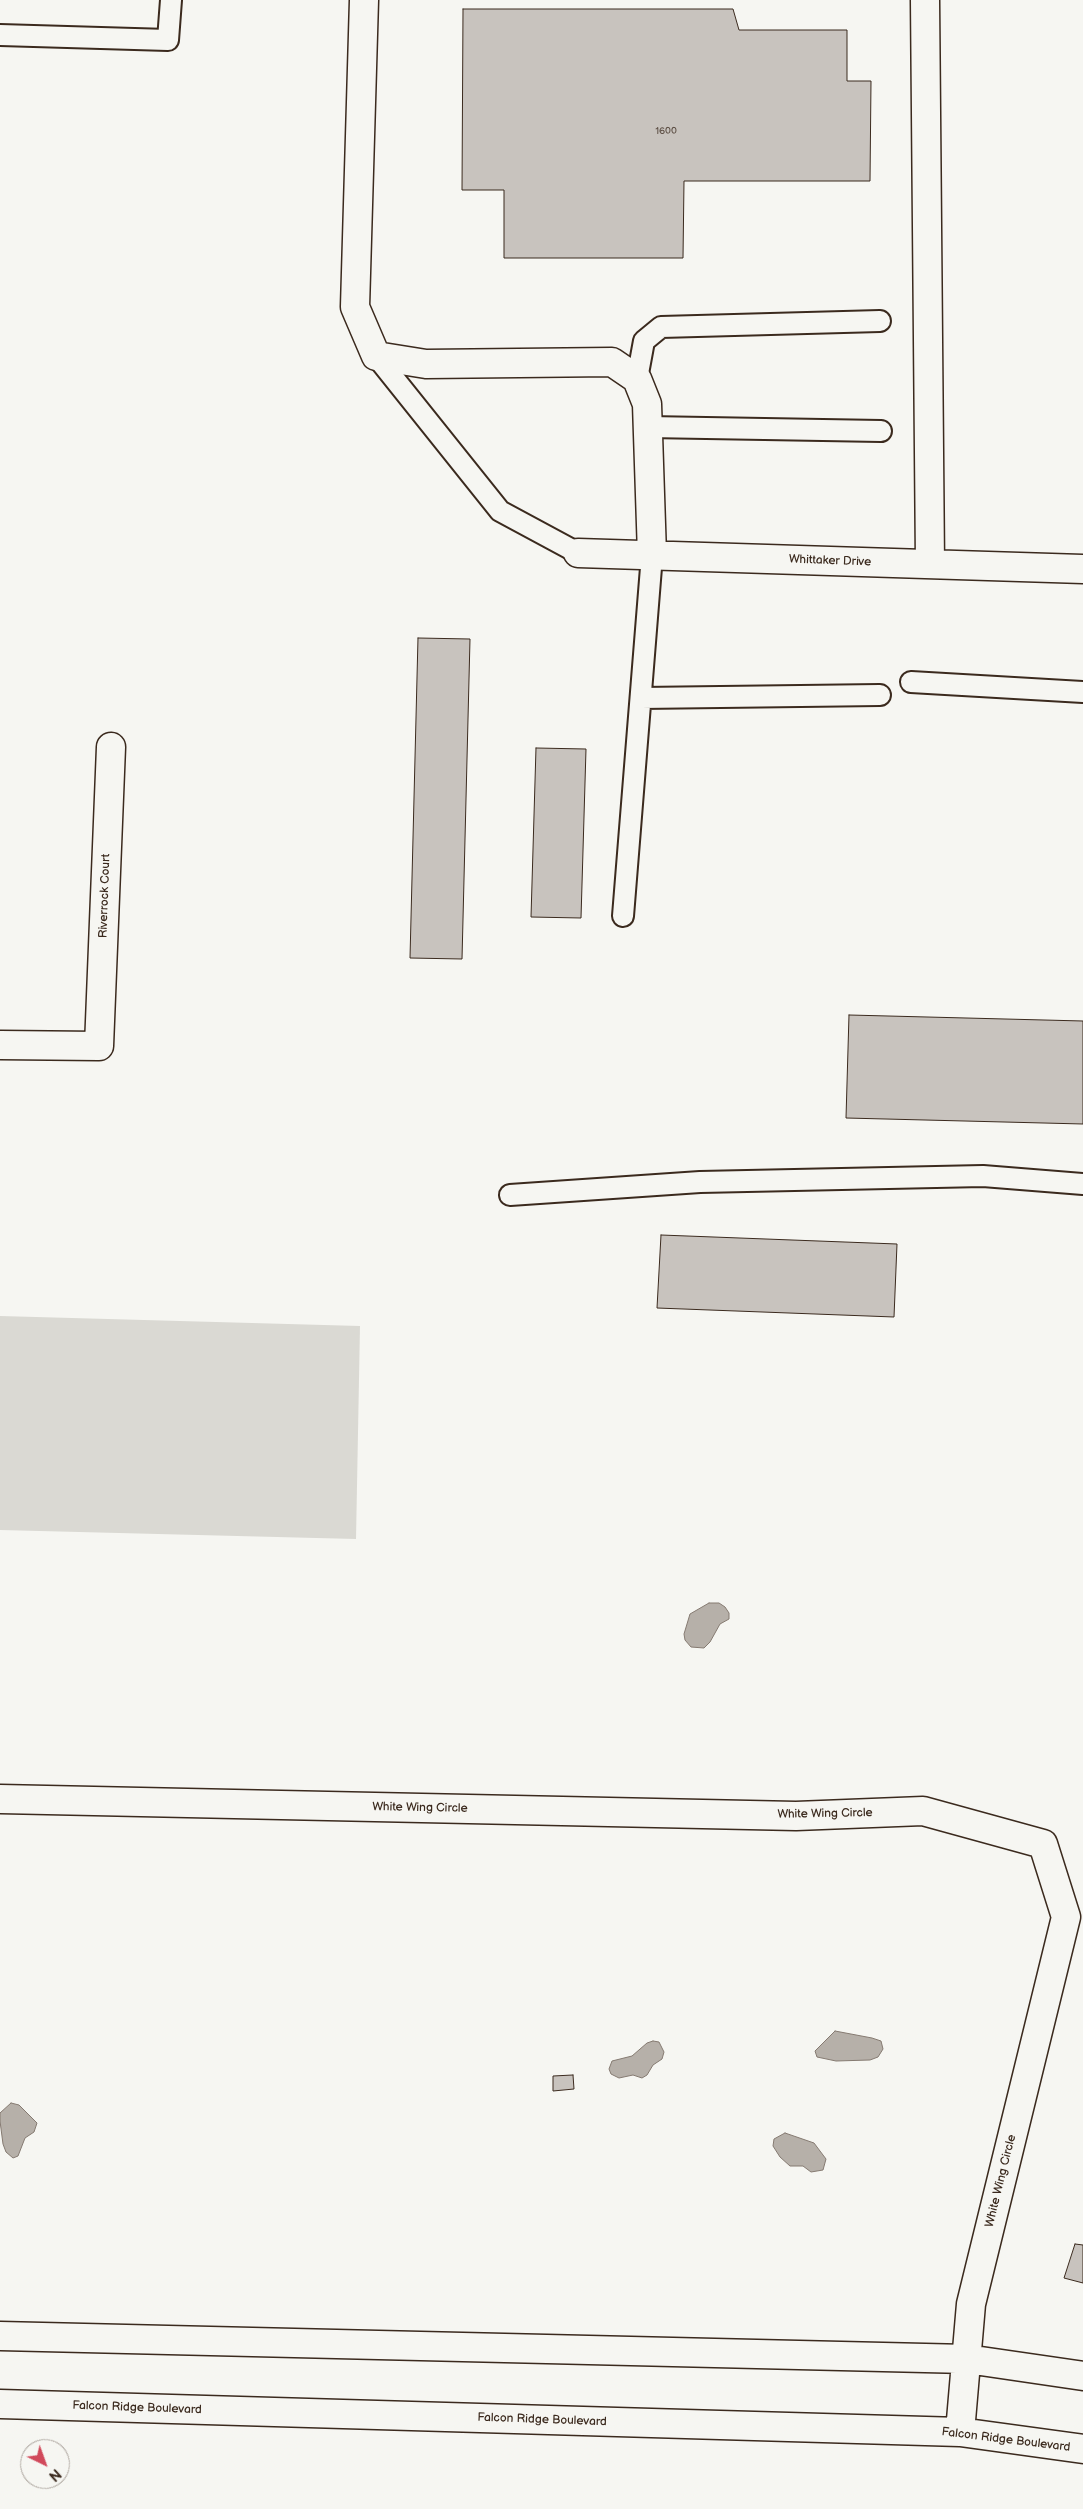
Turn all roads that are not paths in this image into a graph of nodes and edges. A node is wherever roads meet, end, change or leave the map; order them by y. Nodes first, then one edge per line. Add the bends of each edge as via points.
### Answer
1 (171, 0) edge
2 (364, 0) edge
3 (925, 0) edge
4 (0, 35) edge
5 (880, 321) dead end
6 (376, 356) junction
7 (637, 379) junction
8 (648, 427) junction
9 (881, 431) dead end
10 (578, 553) joint
11 (652, 555) junction
12 (930, 564) junction
13 (1083, 569) edge
14 (911, 682) dead end
15 (1083, 692) edge
16 (880, 694) dead end
17 (641, 698) junction
18 (111, 746) dead end
19 (623, 916) dead end
20 (0, 1045) edge
21 (1083, 1184) edge
22 (510, 1195) dead end
23 (0, 1799) edge
24 (0, 2336) edge
25 (967, 2360) junction
26 (1083, 2376) edge
27 (0, 2404) edge
28 (960, 2432) junction
29 (1083, 2448) edge

1 - 4 lane via 168,40
2 - 6 street via 355,307
3 - 12 street
5 - 7 lane via 661,327 644,341
6 - 7 street via 426,364 612,362
6 - 10 lane via 500,511
7 - 8 street via 648,404
8 - 9 lane
8 - 11 street
10 - 11 street, Whittaker Drive
11 - 12 street, Whittaker Drive
11 - 17 lane
12 - 13 street, Whittaker Drive
14 - 15 lane
16 - 17 lane
17 - 19 lane
18 - 20 street, Riverrock Court via 99,1046
21 - 22 lane via 964,1177 700,1182
23 - 25 street, White Wing Circle via 796,1816 923,1811 1043,1844 1066,1917 971,2304
24 - 25 street
25 - 26 street
25 - 28 street, White Wing Circle
27 - 28 street, Falcon Ridge Boulevard
28 - 29 street, Falcon Ridge Boulevard

